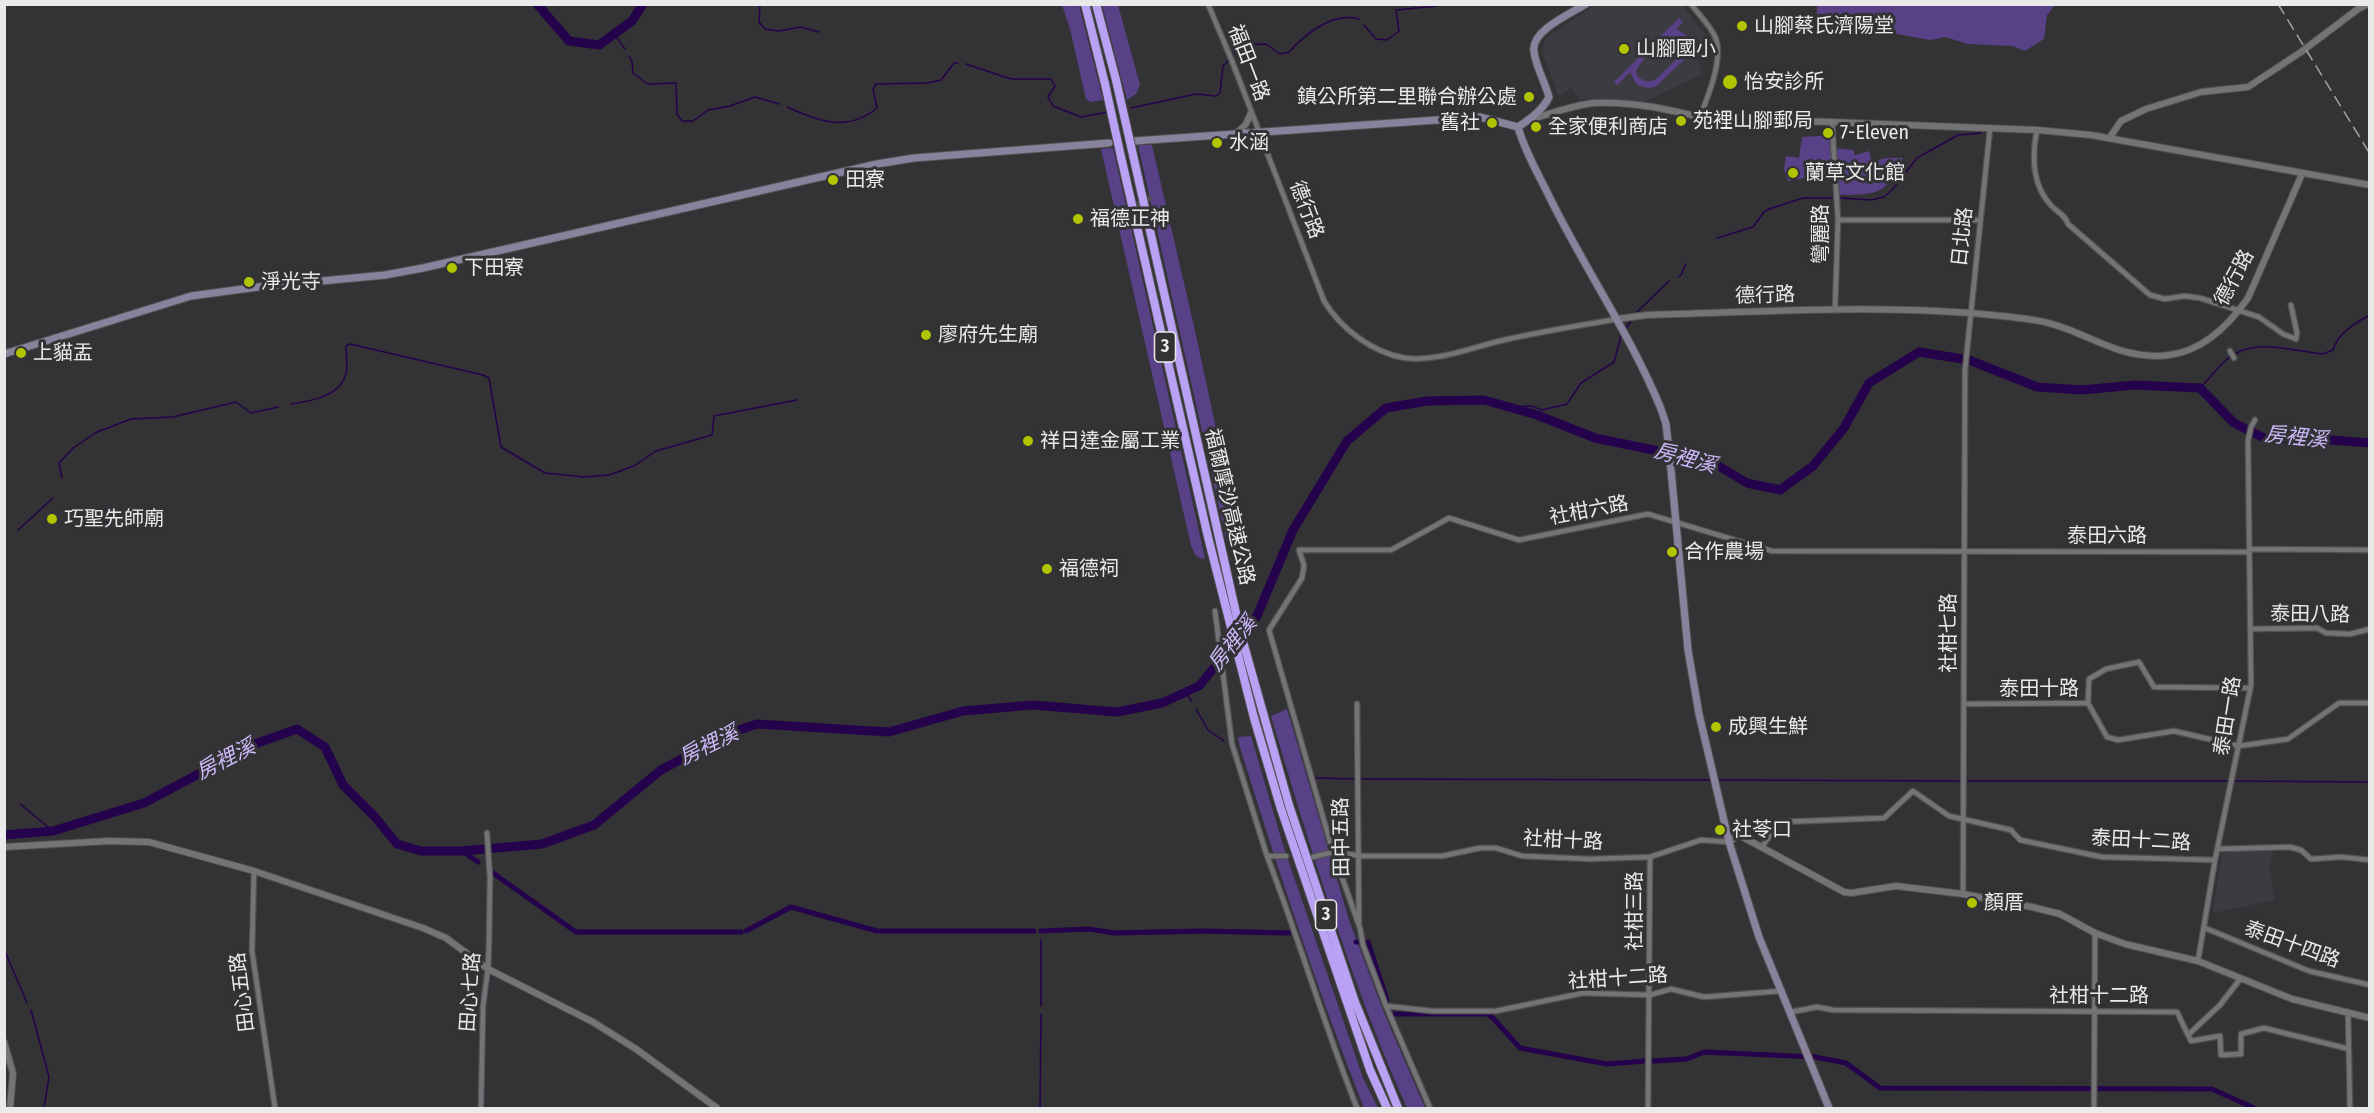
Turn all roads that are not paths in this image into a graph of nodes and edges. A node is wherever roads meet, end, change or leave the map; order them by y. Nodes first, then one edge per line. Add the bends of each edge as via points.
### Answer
1 (1085, 4) edge
2 (1096, 4) edge
3 (1208, 4) edge
4 (1586, 4) edge
5 (1691, 4) edge
6 (2368, 4) edge
7 (1251, 113) junction
8 (1700, 117) junction
9 (1530, 119) junction
10 (1832, 122) junction
11 (1518, 128) junction
12 (1990, 129) junction
13 (2037, 130) junction
14 (1259, 133) junction
15 (1236, 134) junction
16 (2110, 137) junction
17 (1134, 141) dead end
18 (1109, 143) dead end
19 (2302, 174) junction
20 (2370, 185) edge
21 (1838, 220) junction
22 (1980, 220) junction
23 (2291, 305) dead end
24 (1835, 310) junction
25 (2239, 311) junction
26 (1970, 314) junction
27 (1617, 319) junction
28 (2230, 351) dead end
29 (4, 354) edge
30 (2234, 357) dead end
31 (1965, 372) joint
32 (2255, 420) dead end
33 (1676, 522) junction
34 (2370, 550) edge
35 (1964, 551) junction
36 (2249, 551) junction
37 (1215, 611) dead end
38 (2250, 629) junction
39 (2370, 629) edge
40 (2250, 688) junction
41 (2370, 703) edge
42 (1357, 704) dead end
43 (1964, 704) junction
44 (2088, 704) junction
45 (2239, 746) junction
46 (1963, 819) junction
47 (487, 835) dead end
48 (1729, 842) junction
49 (4, 847) edge
50 (1762, 847) junction
51 (2218, 849) junction
52 (1333, 852) junction
53 (1267, 856) junction
54 (1286, 856) dead end
55 (1357, 856) junction
56 (1313, 857) dead end
57 (1650, 857) junction
58 (2370, 860) edge
59 (2215, 861) junction
60 (254, 871) junction
61 (1963, 894) junction
62 (1360, 928) junction
63 (2205, 928) junction
64 (2095, 933) junction
65 (2198, 961) junction
66 (488, 969) junction
67 (2241, 978) junction
68 (2370, 985) edge
69 (1781, 991) junction
70 (1650, 994) junction
71 (1386, 1006) junction
72 (2094, 1011) junction
73 (1791, 1012) junction
74 (2348, 1012) junction
75 (2370, 1017) edge
76 (2188, 1035) junction
77 (4, 1042) edge
78 (2349, 1049) junction
79 (10, 1108) edge
80 (275, 1108) edge
81 (481, 1108) edge
82 (717, 1108) edge
83 (1357, 1108) edge
84 (1387, 1108) edge
85 (1398, 1108) edge
86 (1430, 1108) edge
87 (1648, 1108) edge
88 (1829, 1108) edge
89 (2094, 1108) edge
90 (2350, 1108) edge

1 - 84 highway, 福爾摩沙高速公路 / 3, bridge via 1208,537 1254,718 1370,1070
2 - 85 highway, 福爾摩沙高速公路 / 3, bridge via 1240,631 1289,805 1356,1002
3 - 7 street, 福田一路
4 - 9 main road via 1542,31 1533,45 1550,97
5 - 8 street via 1716,38 1717,49 1712,85
6 - 16 street via 2248,87 2202,92 2146,109 2121,121
7 - 14 street, 福田一路
7 - 15 street
8 - 9 street via 1663,108 1594,103
8 - 10 street
9 - 11 main road
10 - 12 street
10 - 21 street, 彎麗路
11 - 14 main road via 1480,117
11 - 27 main road via 1581,260
12 - 13 street
12 - 22 street, 日北路
13 - 16 street
13 - 25 street via 2033,149 2037,182 2043,193 2068,224 2120,272 2156,297 2192,297
14 - 15 main road
14 - 27 street, 德行路 via 1324,302 1339,322 1375,348 1405,358 1435,357
15 - 17 main road
16 - 19 street
18 - 29 main road via 877,164 423,268 191,296
19 - 20 street
19 - 25 street, 德行路
21 - 22 street
21 - 24 street, 彎麗路
22 - 26 street, 日北路
23 - 25 street via 2296,339
24 - 26 street, 德行路
24 - 27 street, 德行路
25 - 26 street, 德行路 via 2227,326 2189,349 2170,355 2135,356 2051,323
26 - 31 street, 日北路
27 - 33 main road via 1666,424
28 - 30 street
31 - 35 street, 社柑七路
32 - 36 street, 泰田一路 via 2248,437
33 - 35 street, 社柑六路 via 1772,551
33 - 48 main road via 1690,661
33 - 52 street, 社柑六路 via 1648,514 1519,540 1449,518 1391,550 1299,549 1304,565 1302,578 1269,630
34 - 36 street, 泰田六路
35 - 36 street, 泰田六路
35 - 43 street, 社柑七路
36 - 38 street, 泰田一路
37 - 53 street via 1235,760
38 - 39 street, 泰田八路 via 2317,628 2326,633 2350,634
38 - 40 street, 泰田一路
40 - 44 street via 2154,687 2139,663 2106,669 2089,679
40 - 45 street, 泰田一路
41 - 45 street, 泰田十路 via 2339,703 2288,739
42 - 55 street, 田中五路
43 - 44 street, 泰田十路
43 - 46 street, 社柑七路
44 - 45 street, 泰田十路 via 2107,737 2118,740 2174,731
45 - 51 street, 泰田一路
46 - 50 street via 1949,816 1913,791 1884,818 1779,822
46 - 59 street, 泰田十二路 via 2011,830 2020,840 2102,857
46 - 61 street, 社柑七路
47 - 66 street, 田心七路
48 - 50 street via 1740,835
48 - 57 street, 社柑十路 via 1701,840
48 - 69 main road via 1746,900
49 - 60 street via 148,842
50 - 61 street via 1844,892 1896,886
51 - 58 street, 泰田十二路 via 2290,847 2311,859
51 - 59 street, 泰田一路
52 - 55 street, 社柑十路
52 - 56 street
52 - 62 street
53 - 54 street
53 - 83 street
55 - 57 street, 社柑十路 via 1442,856 1496,848 1522,856
55 - 62 street, 田中五路
57 - 70 street, 社柑三路
59 - 63 street, 泰田一路
60 - 66 street via 423,928 446,938
60 - 80 street, 田心五路 via 252,951
61 - 64 street via 2060,914
62 - 71 street
63 - 65 street, 泰田一路
63 - 68 street, 泰田十四路 via 2309,971
64 - 65 street
64 - 72 street
65 - 67 street
66 - 81 street, 田心七路 via 483,1006
66 - 82 street via 593,1022
67 - 74 street via 2292,999
67 - 76 street via 2220,1005
69 - 70 street, 社柑十二路 via 1704,997 1671,989
69 - 73 main road
70 - 71 street, 社柑十二路 via 1583,993 1496,1011
70 - 87 street, 社柑三路
71 - 86 street
72 - 73 street, 社柑十二路 via 1817,1007
72 - 76 street, 社柑十二路 via 2177,1012
72 - 89 street
73 - 88 main road
74 - 75 street
74 - 78 street
76 - 78 street via 2191,1041 2220,1036 2221,1055 2241,1054 2241,1034 2264,1028
77 - 79 street via 13,1073
78 - 90 street

